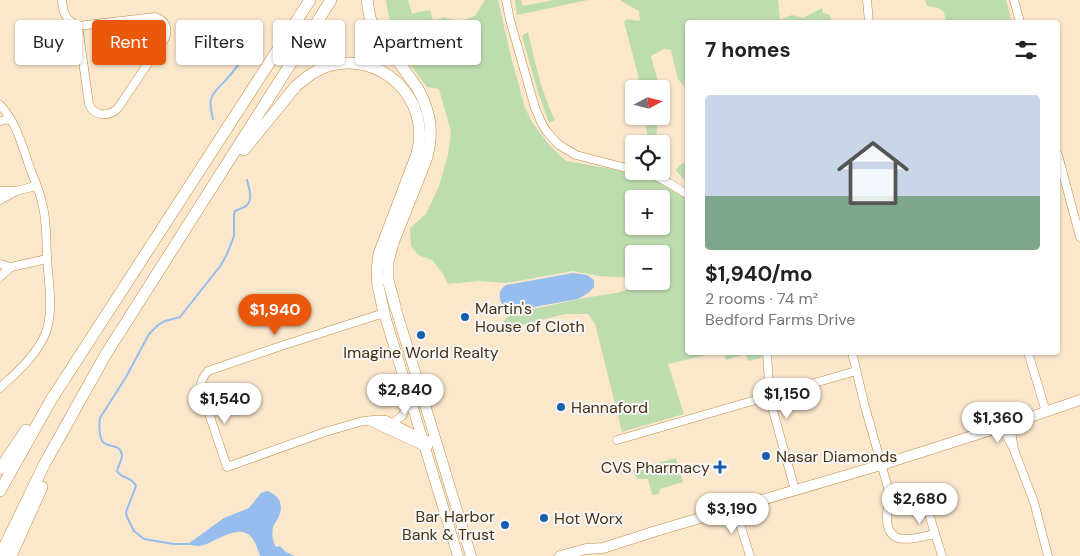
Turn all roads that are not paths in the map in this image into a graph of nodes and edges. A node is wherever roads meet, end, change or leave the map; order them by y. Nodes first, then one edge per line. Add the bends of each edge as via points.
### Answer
1 (62, 0) edge
2 (310, 0) edge
3 (331, 0) edge
4 (367, 0) edge
5 (506, 0) edge
6 (867, 0) edge
7 (1014, 0) edge
8 (69, 20) edge
9 (869, 20) edge
10 (1019, 20) edge
11 (78, 26) joint
12 (0, 105) edge
13 (10, 119) junction
14 (0, 121) edge
15 (1060, 162) edge
16 (625, 168) edge
17 (664, 180) edge
18 (36, 186) junction
19 (212, 190) junction
20 (0, 191) edge
21 (16, 191) junction
22 (685, 193) edge
23 (0, 200) edge
24 (1080, 237) edge
25 (47, 259) junction
26 (0, 264) edge
27 (11, 267) junction
28 (0, 277) edge
29 (395, 306) joint
30 (384, 313) junction
31 (106, 354) junction
32 (767, 355) edge
33 (853, 355) edge
34 (1029, 355) edge
35 (856, 371) junction
36 (0, 388) edge
37 (770, 397) junction
38 (411, 399) junction
39 (51, 400) junction
40 (1080, 400) edge
41 (1046, 412) junction
42 (369, 421) junction
43 (394, 423) junction
44 (1006, 425) junction
45 (617, 440) dead end
46 (424, 443) junction
47 (437, 443) junction
48 (881, 465) junction
49 (0, 469) edge
50 (920, 488) dead end
51 (795, 490) junction
52 (0, 491) edge
53 (735, 508) junction
54 (935, 534) junction
55 (453, 538) junction
56 (603, 548) junction
57 (469, 551) edge
58 (0, 556) edge
59 (11, 556) edge
60 (454, 556) edge
61 (458, 556) edge
62 (476, 556) edge
63 (560, 556) edge
64 (590, 556) edge
65 (750, 556) edge
66 (942, 556) edge
67 (1048, 556) edge

1 - 8 street via 63,11
2 - 39 highway
3 - 19 highway
4 - 29 highway via 375,29 423,98 431,128 426,160 388,262 388,280
5 - 16 street via 535,108 547,132 559,145 576,155
6 - 9 street
7 - 10 street
11 - 11 street via 155,17 166,26 164,38 118,108 110,114 97,114 89,104
12 - 13 street
13 - 14 street
13 - 18 street
15 - 24 street
17 - 22 street
18 - 21 street
18 - 25 street via 44,214
19 - 30 highway via 296,86 315,71 337,64 361,64 394,79 415,108 420,143 378,254 378,286
19 - 31 highway
20 - 21 street
21 - 23 street
25 - 27 street
25 - 36 street via 50,308 46,331 34,353
26 - 27 street
27 - 28 street
29 - 47 main road
30 - 38 main road
30 - 42 street via 213,369 208,371 200,385 227,467 324,432
31 - 58 highway via 45,464
31 - 59 highway
32 - 37 street
33 - 35 street
34 - 41 street
35 - 37 street
35 - 48 street
37 - 45 street
37 - 51 street
38 - 43 street
38 - 46 main road
39 - 49 highway via 29,424
39 - 52 highway
40 - 41 main road
41 - 44 main road
42 - 43 street via 381,419
42 - 46 street
43 - 46 street
44 - 48 main road
44 - 67 street via 1034,502
46 - 47 street
46 - 55 main road
47 - 57 main road
48 - 51 main road
48 - 54 street via 889,492 887,523 892,532 906,540
50 - 54 street
51 - 53 main road
53 - 56 main road
53 - 65 street
54 - 66 street
55 - 60 main road
55 - 61 main road
56 - 63 main road
56 - 64 main road
57 - 62 main road

